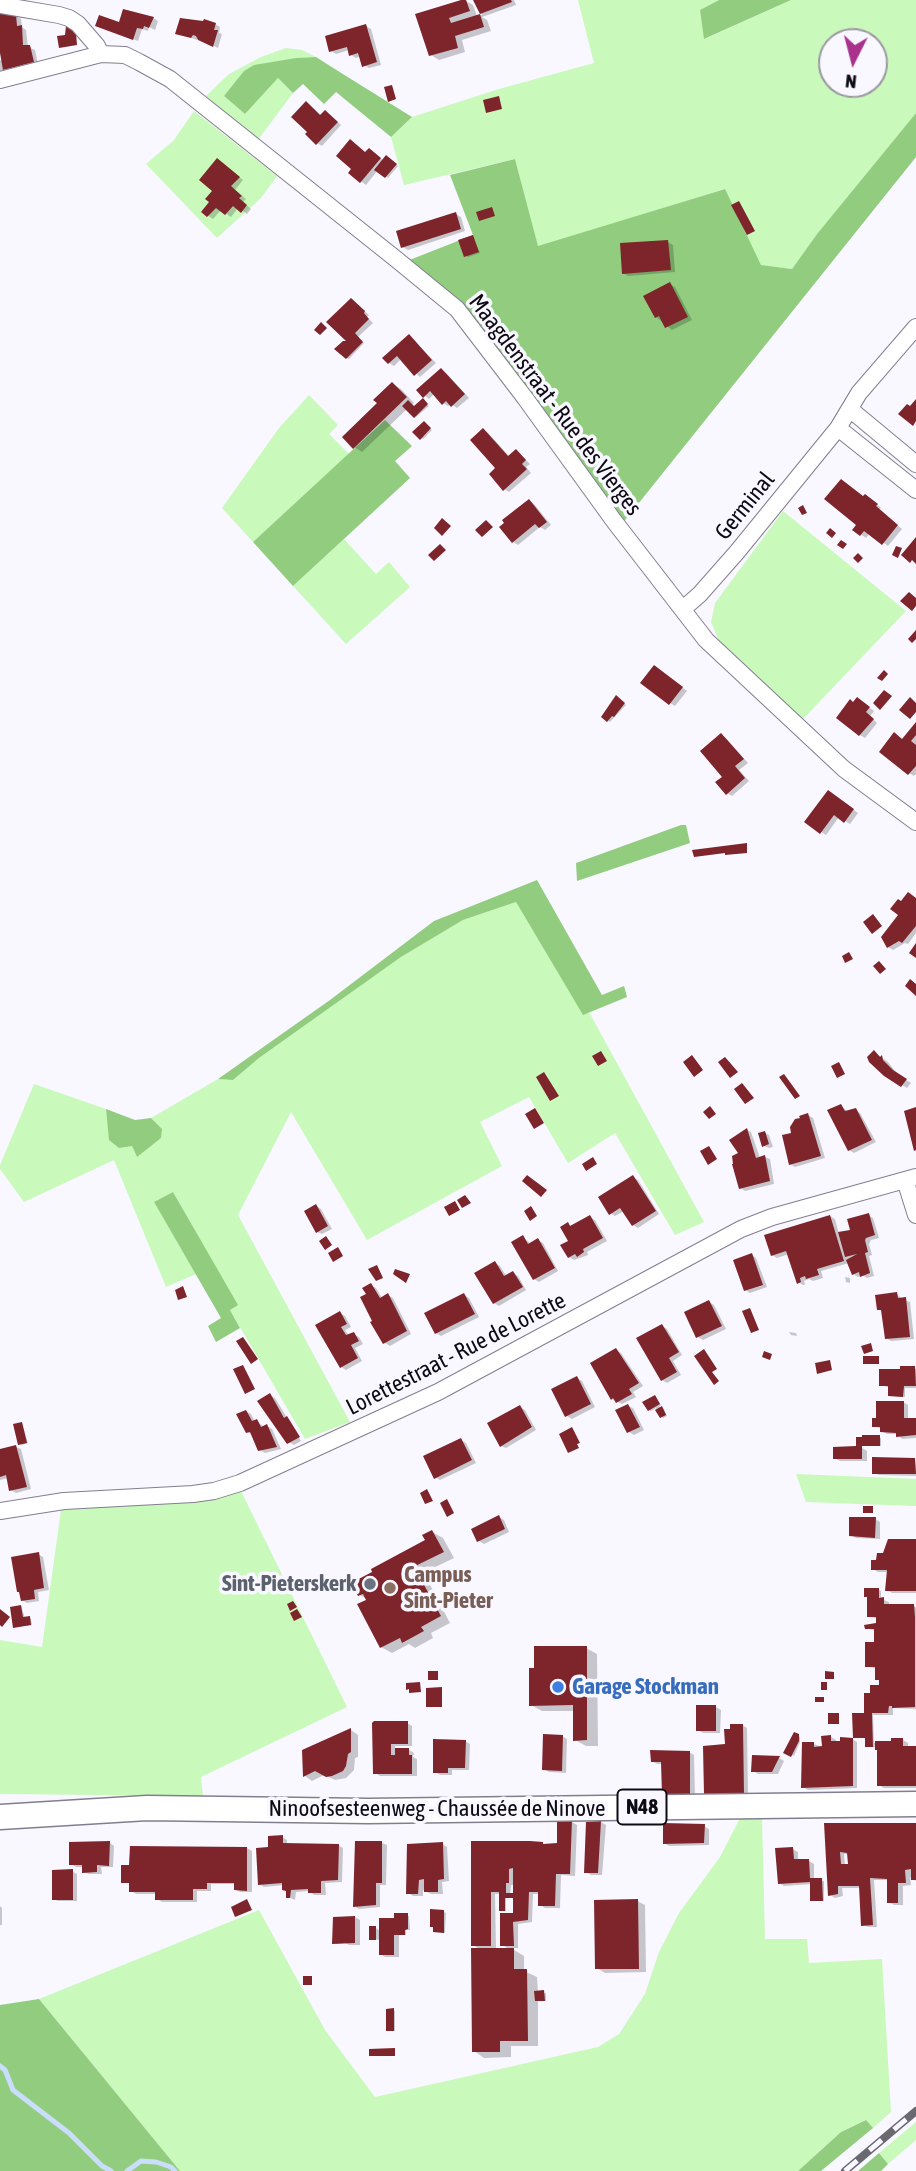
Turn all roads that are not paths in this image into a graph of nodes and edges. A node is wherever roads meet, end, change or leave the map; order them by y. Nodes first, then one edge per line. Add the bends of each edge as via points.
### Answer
1 (0, 5) edge
2 (101, 54) junction
3 (0, 80) edge
4 (916, 327) edge
5 (850, 410) junction
6 (838, 428) junction
7 (916, 464) edge
8 (916, 490) edge
9 (683, 609) junction
10 (916, 822) edge
11 (911, 1179) edge
12 (916, 1215) edge
13 (0, 1511) edge
14 (916, 1804) edge
15 (0, 1817) edge

1 - 2 street via 69,19
2 - 3 street, Maagdenstraat - Rue des Vierges
2 - 9 street, Maagdenstraat - Rue des Vierges via 125,55 170,79 457,309
4 - 5 street, Germinal via 859,393
5 - 6 street, Germinal
5 - 7 street
6 - 8 street
6 - 9 street, Germinal via 719,574
9 - 10 street, Maagdenstraat - Rue des Vierges via 706,640 837,762
11 - 12 street
11 - 13 street, Lorettestraat - Rue de Lorette via 741,1229 438,1392 240,1483 193,1494 64,1501
14 - 15 main road, Ninoofsesteenweg - Chaussée de Ninove / N48 via 368,1811 147,1808

